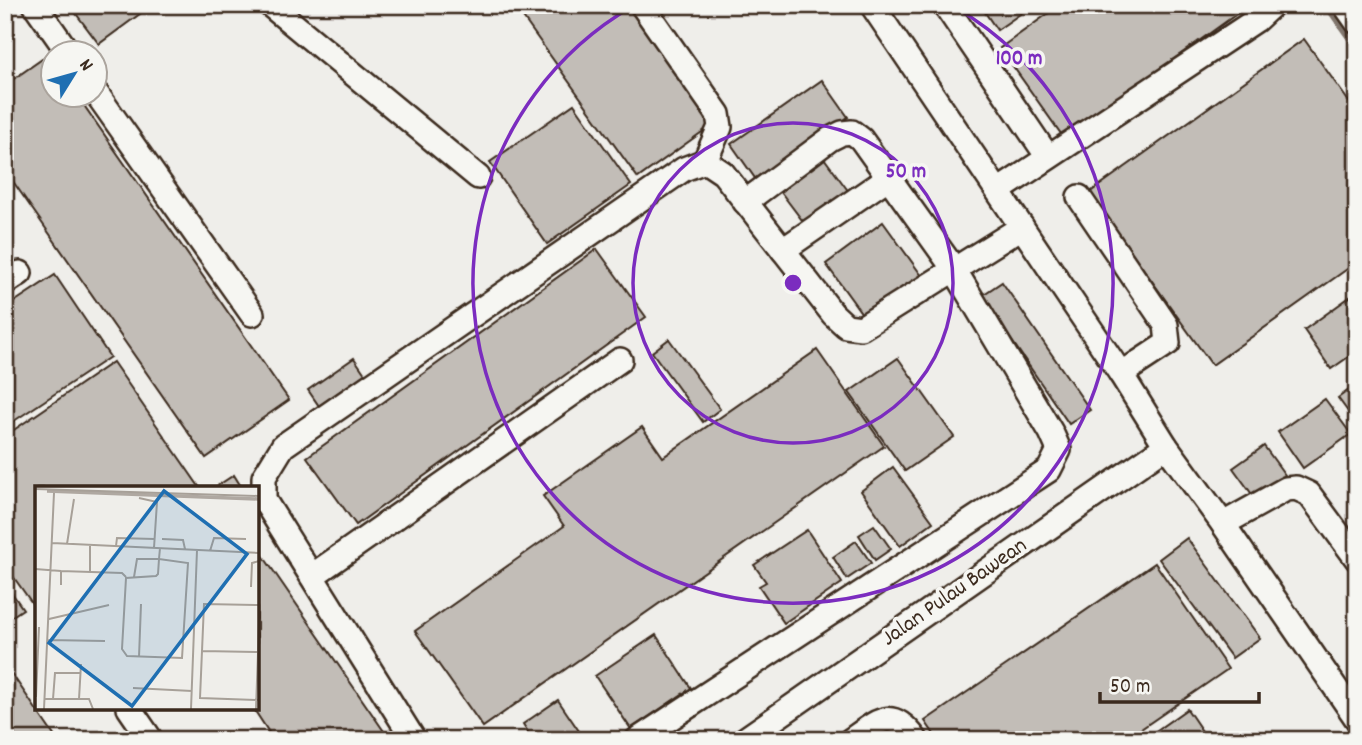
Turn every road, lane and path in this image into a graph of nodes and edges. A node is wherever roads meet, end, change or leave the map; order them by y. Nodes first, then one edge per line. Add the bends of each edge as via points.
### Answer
1 (35, 5) edge
2 (270, 5) edge
3 (642, 5) edge
4 (872, 5) edge
5 (945, 5) edge
6 (1272, 5) edge
7 (58, 38) edge
8 (107, 108) edge
9 (1048, 157) junction
10 (705, 160) junction
11 (478, 177) dead end
12 (890, 177) junction
13 (998, 191) junction
14 (1079, 197) dead end
15 (745, 202) junction
16 (1022, 227) junction
17 (783, 250) junction
18 (954, 269) junction
19 (252, 314) dead end
20 (620, 360) dead end
21 (1121, 374) junction
22 (1166, 446) junction
23 (1223, 524) junction
24 (1357, 559) edge
25 (312, 576) junction
26 (130, 710) edge
27 (1357, 719) edge
28 (151, 740) edge
29 (414, 740) edge
30 (637, 740) edge
31 (744, 740) edge
32 (851, 740) edge
33 (916, 740) edge

1 - 7 street
2 - 11 street
3 - 10 street via 718,114 720,127
4 - 13 street
5 - 9 street
6 - 9 street
8 - 19 street
9 - 13 street
10 - 15 street via 723,173
10 - 25 street via 684,169 283,446 264,477 264,500
12 - 15 street via 861,139 852,132 842,133
12 - 17 street
12 - 18 street
13 - 16 street
14 - 21 street via 1166,325 1168,343
15 - 17 street
16 - 18 street
16 - 21 street
17 - 18 street via 846,326 861,328
18 - 30 street via 1051,432 1059,450 1049,470
20 - 25 street
21 - 22 street
22 - 23 street
22 - 31 street, Jalan Pulau Bawean
23 - 24 street via 1286,489 1296,488 1309,494
23 - 27 street
25 - 29 street
26 - 28 street
32 - 33 street via 877,721 892,719 904,724

